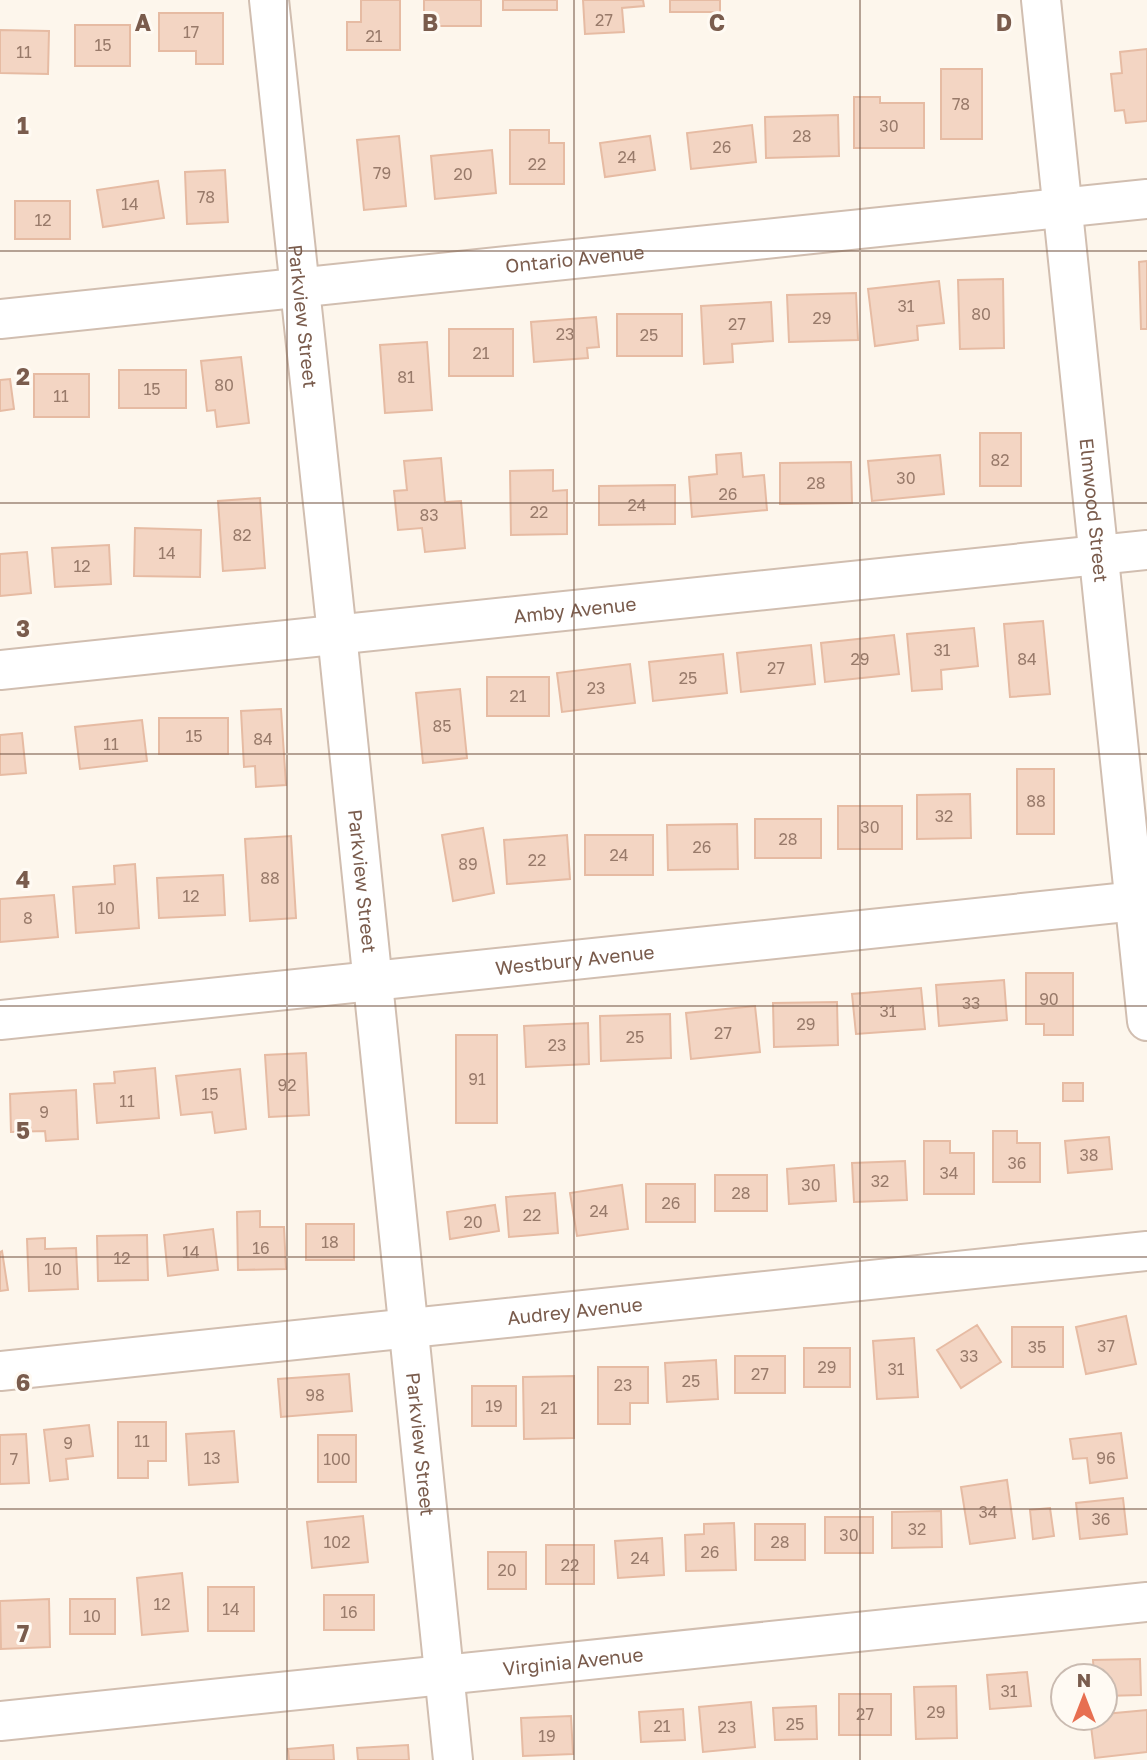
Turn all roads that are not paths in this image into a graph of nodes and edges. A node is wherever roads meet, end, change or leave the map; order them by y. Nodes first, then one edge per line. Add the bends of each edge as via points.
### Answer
1 (270, 0) edge
2 (1041, 0) edge
3 (1147, 199) edge
4 (1063, 208) junction
5 (300, 288) junction
6 (0, 319) edge
7 (1147, 550) edge
8 (1099, 555) junction
9 (337, 634) junction
10 (0, 670) edge
11 (1141, 900) edge
12 (373, 981) junction
13 (0, 1020) edge
14 (1147, 1021) edge
15 (1147, 1251) edge
16 (408, 1328) junction
17 (0, 1371) edge
18 (1147, 1602) edge
19 (444, 1675) junction
20 (0, 1721) edge
21 (453, 1760) edge

1 - 5 street, Parkview Street
2 - 4 street, Elmwood Street
3 - 4 street, Ontario Avenue
4 - 5 street, Ontario Avenue
4 - 8 street, Elmwood Street
5 - 6 street, Ontario Avenue
5 - 9 street, Parkview Street
7 - 8 street, Amby Avenue
8 - 9 street, Amby Avenue
8 - 11 street, Elmwood Street
9 - 10 street, Amby Avenue
9 - 12 street, Parkview Street
11 - 12 street, Westbury Avenue
11 - 14 street, Elmwood Street
12 - 13 street, Westbury Avenue
12 - 16 street, Parkview Street
15 - 16 street, Audrey Avenue
16 - 17 street, Audrey Avenue
16 - 19 street, Parkview Street
18 - 19 street, Virginia Avenue
19 - 20 street, Virginia Avenue
19 - 21 street, Parkview Street

